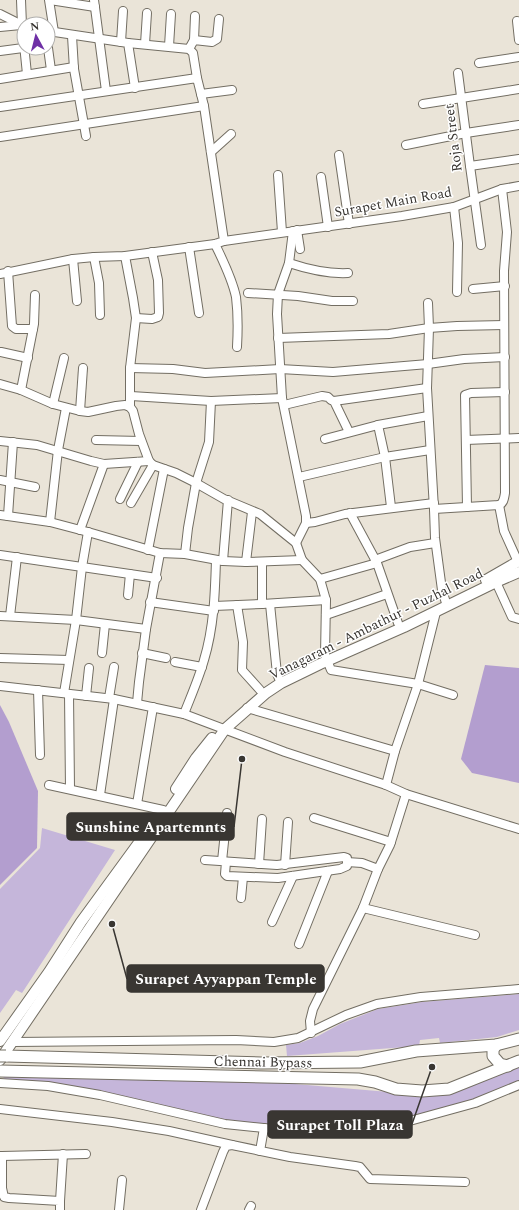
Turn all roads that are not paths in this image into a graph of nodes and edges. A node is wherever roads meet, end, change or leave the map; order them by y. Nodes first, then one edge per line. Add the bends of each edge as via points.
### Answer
1 (21, 0) edge
2 (49, 0) edge
3 (95, 3) edge
4 (123, 11) dead end
5 (147, 13) dead end
6 (0, 14) edge
7 (171, 14) dead end
8 (22, 16) edge
9 (50, 16) edge
10 (195, 16) dead end
11 (219, 19) dead end
12 (517, 21) dead end
13 (16, 22) edge
14 (16, 26) edge
15 (0, 28) edge
16 (56, 33) edge
17 (72, 36) junction
18 (99, 38) junction
19 (194, 40) junction
20 (519, 40) edge
21 (124, 42) junction
22 (145, 44) junction
23 (169, 46) junction
24 (16, 49) edge
25 (189, 49) junction
26 (0, 51) edge
27 (24, 56) edge
28 (49, 56) edge
29 (519, 57) edge
30 (478, 63) dead end
31 (74, 67) junction
32 (51, 70) junction
33 (458, 73) dead end
34 (27, 74) junction
35 (197, 78) junction
36 (0, 79) edge
37 (135, 88) junction
38 (519, 89) edge
39 (232, 90) dead end
40 (106, 91) junction
41 (201, 94) junction
42 (79, 95) junction
43 (461, 97) junction
44 (423, 104) dead end
45 (204, 106) junction
46 (0, 107) edge
47 (84, 124) junction
48 (519, 125) edge
49 (466, 133) junction
50 (231, 134) dead end
51 (86, 136) dead end
52 (0, 137) edge
53 (406, 145) dead end
54 (211, 152) junction
55 (339, 155) dead end
56 (519, 159) edge
57 (470, 166) junction
58 (278, 175) dead end
59 (321, 177) dead end
60 (519, 186) edge
61 (502, 190) junction
62 (474, 200) junction
63 (454, 207) junction
64 (350, 224) junction
65 (328, 227) junction
66 (295, 231) junction
67 (282, 232) junction
68 (224, 241) junction
69 (215, 244) junction
70 (481, 245) dead end
71 (189, 247) junction
72 (300, 249) dead end
73 (152, 252) junction
74 (125, 256) junction
75 (94, 257) junction
76 (74, 259) junction
77 (289, 263) junction
78 (8, 271) junction
79 (0, 274) edge
80 (348, 274) dead end
81 (504, 286) junction
82 (473, 289) dead end
83 (457, 292) dead end
84 (248, 293) dead end
85 (278, 294) junction
86 (35, 295) dead end
87 (77, 301) dead end
88 (353, 301) dead end
89 (428, 303) dead end
90 (199, 313) dead end
91 (100, 315) dead end
92 (136, 318) junction
93 (504, 325) junction
94 (429, 328) junction
95 (33, 329) junction
96 (278, 338) junction
97 (237, 347) dead end
98 (0, 352) edge
99 (505, 357) junction
100 (28, 358) junction
101 (64, 358) dead end
102 (428, 364) junction
103 (83, 368) dead end
104 (130, 368) junction
105 (280, 369) junction
106 (0, 384) edge
107 (427, 388) junction
108 (21, 390) junction
109 (505, 392) junction
110 (131, 396) junction
111 (210, 401) junction
112 (283, 401) junction
113 (334, 401) junction
114 (53, 404) junction
115 (130, 407) junction
116 (66, 408) junction
117 (80, 411) junction
118 (428, 416) junction
119 (378, 425) junction
120 (350, 432) junction
121 (505, 438) junction
122 (519, 438) edge
123 (325, 439) dead end
124 (0, 440) edge
125 (96, 440) dead end
126 (141, 440) junction
127 (466, 440) junction
128 (13, 442) junction
129 (58, 450) junction
130 (430, 450) junction
131 (384, 457) junction
132 (138, 462) junction
133 (151, 463) junction
134 (104, 464) junction
135 (164, 469) junction
136 (299, 477) junction
137 (0, 480) edge
138 (9, 482) junction
139 (196, 483) junction
140 (35, 488) dead end
141 (120, 499) dead end
142 (228, 500) junction
143 (131, 503) dead end
144 (499, 505) junction
145 (434, 506) junction
146 (391, 507) junction
147 (467, 507) junction
148 (252, 512) junction
149 (350, 513) junction
150 (4, 516) edge
151 (50, 522) junction
152 (306, 523) junction
153 (84, 531) junction
154 (296, 543) junction
155 (435, 543) junction
156 (148, 550) junction
157 (160, 553) junction
158 (185, 554) junction
159 (0, 555) edge
160 (17, 557) junction
161 (219, 560) junction
162 (302, 560) junction
163 (376, 561) junction
164 (246, 562) junction
165 (262, 562) junction
166 (519, 565) edge
167 (82, 567) junction
168 (130, 574) junction
169 (157, 578) junction
170 (320, 580) junction
171 (496, 582) junction
172 (387, 594) junction
173 (128, 595) dead end
174 (326, 600) junction
175 (150, 602) junction
176 (266, 604) junction
177 (446, 604) junction
178 (237, 605) junction
179 (214, 608) junction
180 (436, 612) junction
181 (326, 614) junction
182 (0, 616) edge
183 (10, 616) junction
184 (519, 619) edge
185 (76, 620) junction
186 (398, 622) junction
187 (105, 624) junction
188 (146, 629) junction
189 (102, 653) dead end
190 (142, 653) junction
191 (0, 658) edge
192 (166, 658) dead end
193 (326, 658) junction
194 (69, 660) junction
195 (175, 662) dead end
196 (114, 667) dead end
197 (202, 667) junction
198 (89, 668) dead end
199 (279, 681) junction
200 (418, 684) junction
201 (0, 686) edge
202 (38, 690) junction
203 (260, 690) junction
204 (67, 694) junction
205 (453, 695) dead end
206 (86, 696) junction
207 (112, 698) junction
208 (137, 703) junction
209 (153, 707) junction
210 (247, 708) junction
211 (184, 714) junction
212 (223, 728) junction
213 (395, 751) junction
214 (40, 755) dead end
215 (188, 777) junction
216 (49, 785) dead end
217 (386, 785) junction
218 (70, 789) junction
219 (406, 794) junction
220 (100, 795) junction
221 (137, 804) junction
222 (163, 810) junction
223 (227, 813) dead end
224 (314, 818) dead end
225 (262, 819) dead end
226 (288, 822) dead end
227 (519, 829) edge
228 (391, 842) junction
229 (205, 860) dead end
230 (224, 861) junction
231 (347, 862) junction
232 (259, 864) junction
233 (285, 865) junction
234 (378, 869) junction
235 (328, 871) junction
236 (293, 876) junction
237 (243, 877) junction
238 (241, 898) dead end
239 (104, 899) junction
240 (363, 908) junction
241 (272, 922) dead end
242 (475, 935) dead end
243 (298, 944) dead end
244 (519, 989) edge
245 (311, 1033) junction
246 (519, 1039) edge
247 (0, 1041) edge
248 (13, 1042) junction
249 (496, 1045) junction
250 (0, 1056) edge
251 (0, 1060) edge
252 (519, 1061) edge
253 (360, 1062) junction
254 (508, 1066) junction
255 (0, 1071) edge
256 (358, 1079) junction
257 (0, 1083) edge
258 (519, 1085) edge
259 (0, 1109) edge
260 (264, 1128) junction
261 (232, 1145) junction
262 (260, 1151) junction
263 (63, 1154) junction
264 (86, 1154) dead end
265 (1, 1156) edge
266 (122, 1180) dead end
267 (465, 1182) dead end
268 (60, 1201) junction
269 (60, 1210) edge
270 (119, 1210) edge
271 (201, 1210) edge

1 - 8 street
2 - 3 street
2 - 9 street
3 - 18 street
4 - 21 street
5 - 22 street
6 - 13 street
7 - 23 street
10 - 19 street
11 - 19 street via 215,41
12 - 20 street
14 - 15 street
16 - 17 street
17 - 18 street
17 - 31 street
18 - 21 street
18 - 40 street
19 - 25 street
21 - 22 street
21 - 37 street
22 - 23 street
23 - 25 street
24 - 26 street
25 - 35 street via 194,53
27 - 34 street
28 - 32 street
29 - 30 street
31 - 32 street
31 - 42 street
32 - 34 street
33 - 43 street, Roja Street
34 - 36 street
35 - 37 street
35 - 41 street
37 - 40 street
38 - 43 street
39 - 41 street
40 - 42 street
41 - 45 street
42 - 46 street
42 - 47 street
43 - 44 street
43 - 49 street, Roja Street
45 - 47 street
45 - 54 street
47 - 51 street
47 - 52 street
48 - 49 street
49 - 53 street
49 - 57 street, Roja Street
50 - 54 street
54 - 68 street
55 - 64 street
56 - 57 street
57 - 62 street, Roja Street
58 - 67 street
59 - 65 street
60 - 61 street, Surapet Main Road
61 - 62 street, Surapet Main Road
61 - 81 street via 507,232
62 - 63 street, Surapet Main Road
62 - 70 street, Roja Street
63 - 64 street, Surapet Main Road
63 - 83 street via 458,243
64 - 65 street, Surapet Main Road
65 - 66 street, Surapet Main Road
66 - 67 street, Surapet Main Road
66 - 72 street
66 - 77 street
67 - 68 street, Surapet Main Road
68 - 69 street, Surapet Main Road
69 - 71 street, Surapet Main Road
69 - 97 street via 235,296
71 - 73 street, Surapet Main Road
71 - 90 street
73 - 74 street, Surapet Main Road
73 - 92 street via 158,280 159,313 153,319
74 - 75 street, Surapet Main Road
74 - 92 street
75 - 76 street, Surapet Main Road
75 - 91 street via 99,283
76 - 78 street, Surapet Main Road
76 - 87 street
77 - 80 street
77 - 85 street
78 - 79 street, Surapet Main Road
78 - 95 street via 12,326
81 - 82 street
81 - 93 street
84 - 85 street
85 - 88 street
85 - 96 street
86 - 95 street
89 - 94 street
92 - 104 street
93 - 94 street
93 - 99 street
94 - 96 street via 389,334
94 - 102 street
95 - 100 street
96 - 105 street
98 - 100 street
99 - 102 street
99 - 109 street
100 - 108 street
101 - 114 street
102 - 105 street via 333,372
102 - 107 street
103 - 117 street
104 - 105 street via 206,373
104 - 110 street
105 - 112 street
106 - 108 street
107 - 113 street
107 - 118 street
108 - 114 street
109 - 121 street
109 - 127 street via 466,394
110 - 111 street
110 - 115 street
111 - 112 street
111 - 139 street via 209,442
112 - 113 street via 325,396
112 - 136 street
113 - 120 street
114 - 116 street
115 - 117 street via 116,406 88,412
115 - 126 street
116 - 117 street
116 - 129 street
118 - 119 street
118 - 130 street
119 - 120 street
119 - 131 street
120 - 123 street
121 - 122 street
121 - 127 street
121 - 144 street via 505,493 502,504
124 - 128 street
125 - 126 street
126 - 133 street
127 - 147 street
128 - 129 street
128 - 138 street
129 - 134 street via 64,454
129 - 151 street
130 - 131 street
130 - 145 street
131 - 136 street
131 - 146 street
132 - 133 street
132 - 134 street
132 - 141 street
133 - 135 street
133 - 143 street
134 - 153 street
135 - 139 street
135 - 156 street
136 - 152 street
137 - 138 street
138 - 140 street
138 - 150 street
139 - 142 street
139 - 158 street
142 - 148 street
142 - 161 street
144 - 147 street
144 - 166 street via 504,531
145 - 146 street
145 - 147 street
145 - 155 street
146 - 149 street
148 - 154 street via 260,514
148 - 164 street
149 - 152 street
149 - 163 street
150 - 151 street
151 - 153 street
152 - 154 street
153 - 156 street
153 - 167 street
154 - 162 street
155 - 163 street via 410,547
155 - 177 street
156 - 157 street
157 - 158 street
157 - 169 street
158 - 161 street
159 - 160 street
160 - 167 street
160 - 183 street
161 - 164 street
161 - 179 street
162 - 165 street
162 - 170 street
163 - 170 street
163 - 172 street
164 - 165 street
165 - 176 street
166 - 171 main road, Vanagaram - Ambathur - Puzhal Road
166 - 177 main road
167 - 168 street
167 - 185 street
168 - 169 street
168 - 173 street
169 - 175 street
170 - 174 street
171 - 177 main road, Vanagaram - Ambathur - Puzhal Road
171 - 184 street via 512,617
172 - 181 street
172 - 186 street
174 - 176 street
174 - 181 street
175 - 179 street
175 - 188 street
176 - 178 street
176 - 199 street
177 - 180 main road, Vanagaram - Ambathur - Puzhal Road
177 - 186 main road
178 - 179 street
178 - 203 street via 243,642 242,670
179 - 197 street
180 - 193 main road, Vanagaram - Ambathur - Puzhal Road
180 - 200 street
181 - 193 street
182 - 183 street
183 - 185 street
185 - 187 street
185 - 194 street
186 - 193 main road
187 - 188 street
187 - 189 street
188 - 190 street
190 - 192 street
190 - 208 street
191 - 194 street
193 - 199 main road, Vanagaram - Ambathur - Puzhal Road
193 - 200 street via 331,670
194 - 204 street
195 - 197 street
196 - 207 street
197 - 211 street
198 - 206 street
199 - 203 main road
199 - 210 main road, Vanagaram - Ambathur - Puzhal Road
200 - 205 street
200 - 213 street
201 - 202 street
202 - 204 street
202 - 214 street
203 - 212 main road
204 - 206 street
204 - 218 street
206 - 207 street
207 - 208 street
207 - 220 street
208 - 209 street
209 - 211 street
209 - 221 street
210 - 212 main road, Vanagaram - Ambathur - Puzhal Road
210 - 213 street
211 - 212 street
212 - 215 main road, Vanagaram - Ambathur - Puzhal Road
212 - 217 street via 285,752
213 - 217 street
215 - 222 main road
215 - 239 main road, Vanagaram - Ambathur - Puzhal Road
216 - 218 street
217 - 219 street
218 - 220 street
219 - 227 street
219 - 228 street
220 - 221 street
221 - 222 street
222 - 239 main road
223 - 230 street
224 - 228 street
225 - 232 street
226 - 233 street
228 - 234 street
229 - 230 street
230 - 232 street
230 - 237 street via 227,876
231 - 233 street via 344,856
231 - 234 street via 362,863
231 - 235 street via 347,867
232 - 233 street
234 - 240 street
235 - 236 street
235 - 243 street
236 - 237 street
236 - 241 street
237 - 238 street
239 - 247 main road via 81,922
239 - 248 main road, Vanagaram - Ambathur - Puzhal Road
240 - 242 street
240 - 245 street via 313,1010 310,1021
244 - 245 street via 421,997 377,1004 346,1015
245 - 248 street via 274,1042
246 - 249 highway, Chennai Bypass
248 - 251 main road, Vanagaram - Ambathur - Puzhal Road
249 - 253 highway, Chennai Bypass via 416,1051
249 - 254 highway via 493,1056 500,1064
250 - 253 highway, Chennai Bypass via 261,1063
252 - 254 highway, Chennai Bypass
253 - 256 highway
254 - 256 highway, Chennai Bypass via 449,1089 422,1092 396,1089
255 - 256 highway, Chennai Bypass
257 - 260 street via 48,1086 100,1095 225,1124
258 - 260 street via 475,1103 368,1130 312,1133
259 - 261 street via 112,1122
260 - 262 street
261 - 262 street
261 - 271 street via 226,1146 223,1152
262 - 267 street via 360,1167 370,1179
263 - 264 street
263 - 265 street
263 - 268 street
265 - 268 street via 4,1196
266 - 270 street
268 - 269 street

